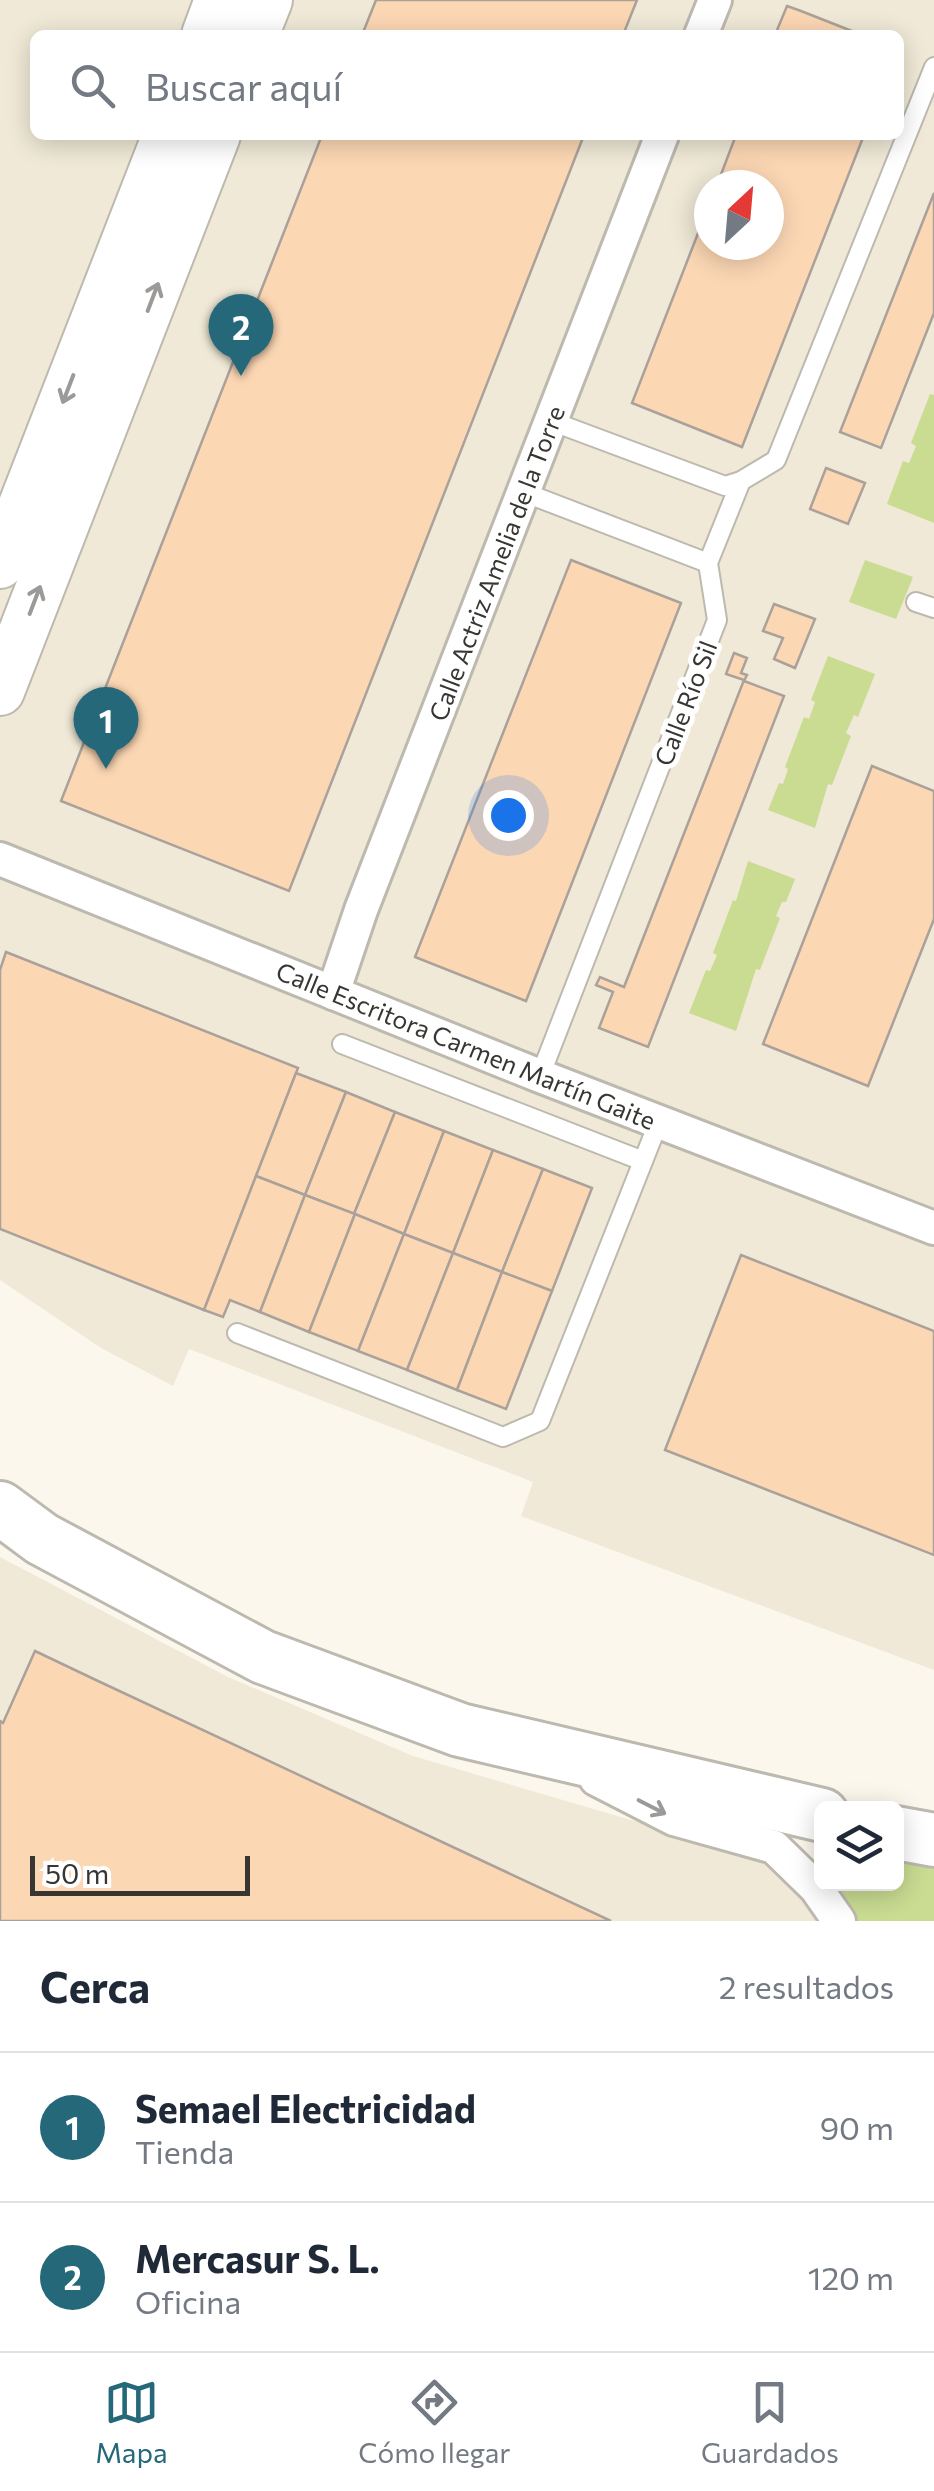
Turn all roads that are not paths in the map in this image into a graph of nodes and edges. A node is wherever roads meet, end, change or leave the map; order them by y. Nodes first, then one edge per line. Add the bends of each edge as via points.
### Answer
1 (219, 0) edge
2 (268, 0) edge
3 (714, 0) edge
4 (208, 30) edge
5 (256, 30) edge
6 (703, 30) edge
7 (934, 67) edge
8 (165, 140) edge
9 (214, 140) edge
10 (660, 140) edge
11 (551, 421) junction
12 (741, 481) junction
13 (523, 492) junction
14 (708, 563) junction
15 (0, 564) edge
16 (916, 602) dead end
17 (934, 608) edge
18 (0, 691) edge
19 (0, 859) edge
20 (333, 993) junction
21 (342, 1044) dead end
22 (540, 1076) junction
23 (658, 1121) junction
24 (643, 1161) junction
25 (934, 1228) edge
26 (238, 1333) dead end
27 (0, 1508) edge
28 (534, 1747) junction
29 (814, 1813) edge
30 (904, 1834) edge
31 (934, 1840) edge
32 (839, 1921) edge

1 - 4 street
2 - 5 street
3 - 6 street
7 - 12 lane via 776,460
8 -> 15 street
18 -> 9 street
10 - 11 street, Calle Actriz Amelia de la Torre
11 - 12 lane via 725,486
11 - 13 street, Calle Actriz Amelia de la Torre
12 - 14 lane
13 - 14 lane
13 - 20 street, Calle Actriz Amelia de la Torre
14 - 22 lane, Calle Río Sil via 718,620
16 - 17 lane
19 - 20 street, Calle Escritora Carmen Martín Gaite
20 - 22 street, Calle Escritora Carmen Martín Gaite
21 - 24 lane
22 - 23 street, Calle Escritora Carmen Martín Gaite
23 - 24 lane
23 - 25 street, Calle Escritora Carmen Martín Gaite
24 - 26 lane via 540,1421 502,1438
27 - 28 main road via 42,1539 263,1657 460,1730
28 - 29 main road
28 -> 32 street via 674,1819 774,1847
30 - 31 main road

